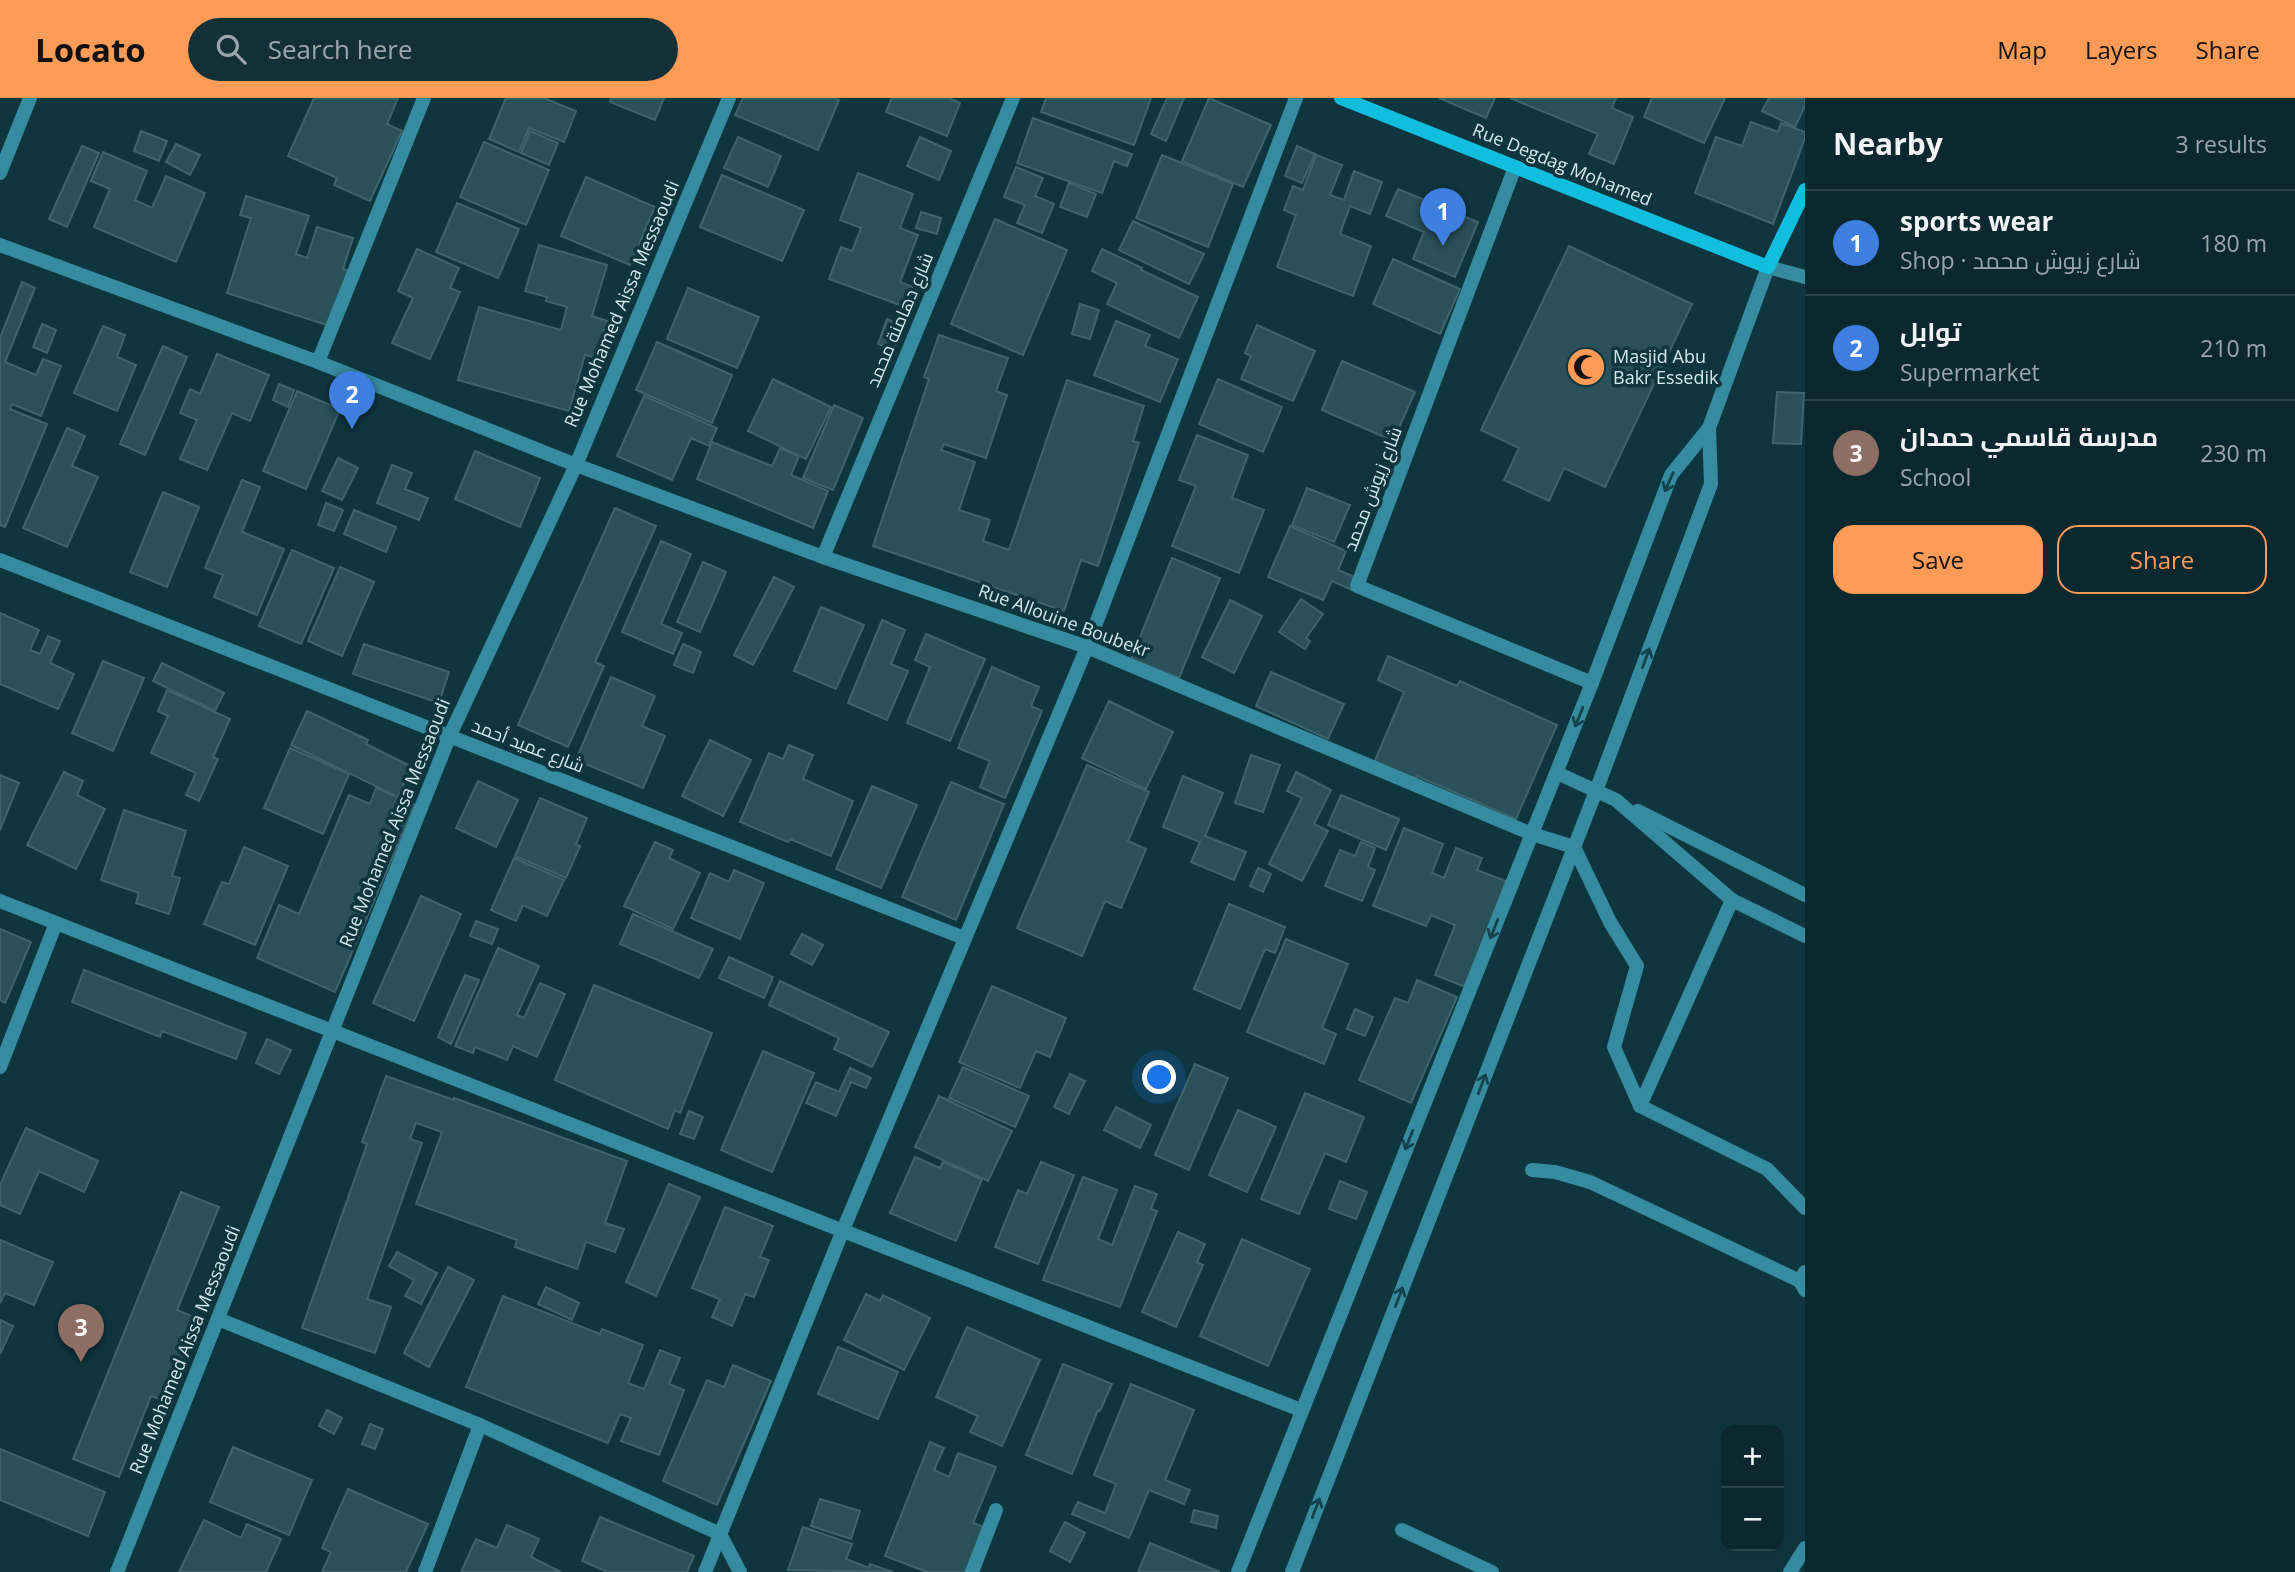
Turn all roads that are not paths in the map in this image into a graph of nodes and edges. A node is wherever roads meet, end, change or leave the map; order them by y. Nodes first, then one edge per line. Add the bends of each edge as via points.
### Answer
1 (30, 98) edge
2 (424, 98) edge
3 (729, 98) edge
4 (1013, 98) edge
5 (1296, 98) edge
6 (1341, 98) edge
7 (1515, 167) junction
8 (0, 173) edge
9 (1805, 190) edge
10 (0, 244) edge
11 (1768, 267) junction
12 (1805, 277) edge
13 (318, 362) junction
14 (1709, 428) junction
15 (576, 465) junction
16 (823, 557) junction
17 (0, 560) edge
18 (1087, 647) junction
19 (1592, 683) junction
20 (450, 735) junction
21 (1556, 773) junction
22 (1596, 791) junction
23 (1616, 800) junction
24 (1532, 834) junction
25 (1574, 847) junction
26 (1805, 895) edge
27 (1732, 900) junction
28 (0, 901) edge
29 (55, 923) junction
30 (1805, 936) edge
31 (964, 938) junction
32 (331, 1032) junction
33 (0, 1067) edge
34 (1640, 1106) junction
35 (1532, 1170) dead end
36 (1805, 1208) edge
37 (843, 1230) junction
38 (1803, 1281) edge
39 (218, 1319) junction
40 (1301, 1410) junction
41 (480, 1425) junction
42 (996, 1510) dead end
43 (1402, 1530) dead end
44 (720, 1534) junction
45 (1805, 1548) edge
46 (117, 1572) edge
47 (425, 1572) edge
48 (705, 1572) edge
49 (740, 1572) edge
50 (972, 1572) edge
51 (1238, 1572) edge
52 (1292, 1572) edge
53 (1492, 1572) edge
54 (1790, 1572) edge

1 - 8 street
2 - 13 street
3 - 15 street, Rue Mohamed Aissa Messaoudi
4 - 16 street, شارع دهامنة محمد
5 - 18 street
6 - 7 main road, Rue Degdag Mohamed
7 - 11 main road, Rue Degdag Mohamed
7 - 19 street, شارع زيوش محمد via 1357,586
9 - 11 main road
10 - 13 street, Rue Allouine Boubekr
11 - 12 street
11 - 14 street
13 - 15 street, Rue Allouine Boubekr
14 -> 19 street via 1671,475
22 -> 14 street via 1711,484
15 - 16 street, Rue Allouine Boubekr
15 - 20 street, Rue Mohamed Aissa Messaoudi
16 - 18 street, Rue Allouine Boubekr
17 - 20 street, شارع عميد أحمد
18 - 24 street, Rue Allouine Boubekr
18 - 31 street
19 -> 21 street
20 - 31 street, شارع عميد أحمد
20 - 32 street, Rue Mohamed Aissa Messaoudi
21 - 22 street
21 - 24 street
22 - 23 street
22 - 25 street
23 - 26 street
23 - 27 street
24 - 25 street, Rue Allouine Boubekr
24 -> 40 street
25 - 34 street via 1637,967 1615,1047
52 -> 25 street
27 - 30 street
27 - 34 street
28 - 29 street
29 - 32 street
29 - 33 street
31 - 37 street
32 - 37 street
32 - 39 street, Rue Mohamed Aissa Messaoudi
34 - 36 street via 1767,1169
35 - 38 street via 1555,1171 1590,1182
37 - 40 street
37 - 44 street
39 - 41 street
39 - 46 street, Rue Mohamed Aissa Messaoudi
40 - 51 street
41 - 44 street
41 - 47 street
42 - 50 street
43 - 53 street
44 - 48 street
44 - 49 street
45 - 54 street

